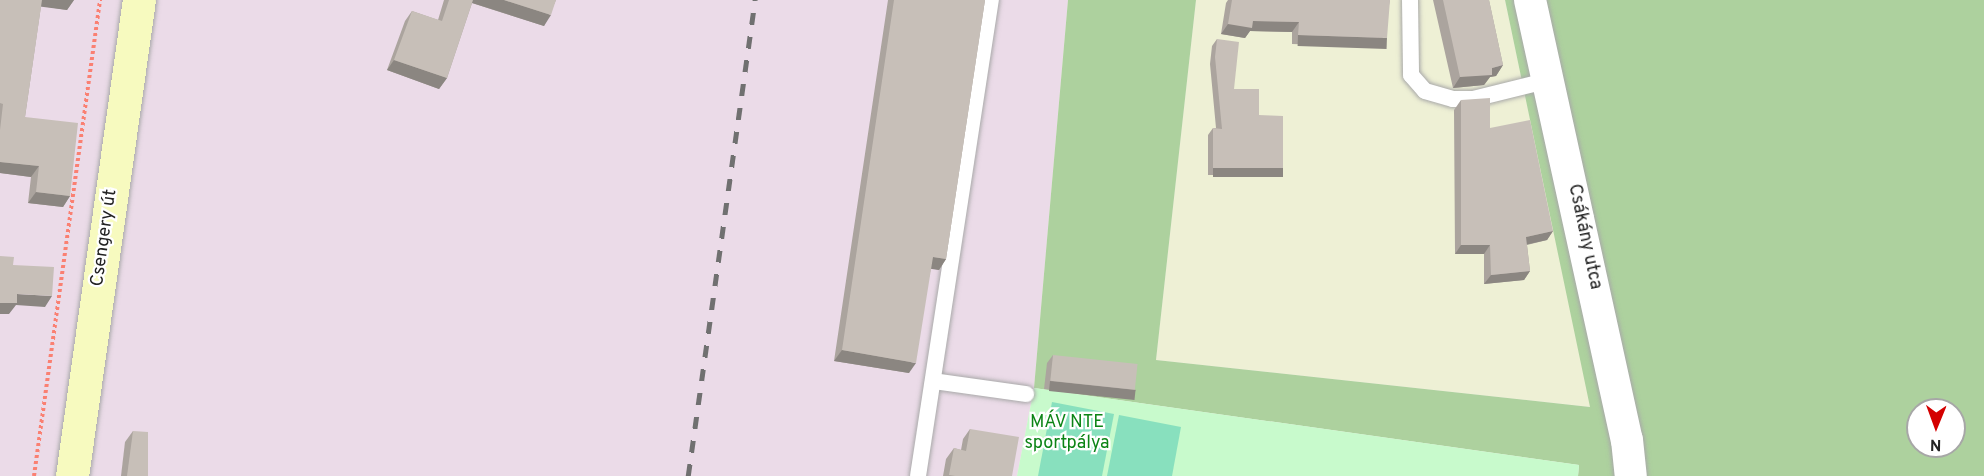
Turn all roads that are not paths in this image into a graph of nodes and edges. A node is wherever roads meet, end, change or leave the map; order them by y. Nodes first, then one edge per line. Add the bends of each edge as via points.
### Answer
1 (139, 0) edge
2 (991, 0) edge
3 (1410, 0) edge
4 (1530, 0) edge
5 (1550, 80) junction
6 (933, 381) junction
7 (1026, 394) dead end
8 (72, 476) edge
9 (918, 476) edge
10 (1630, 476) edge

1 - 8 main road, Csengery út
2 - 6 lane
3 - 5 lane via 1411,75 1425,91 1437,97 1473,99
4 - 5 street, Csákány utca
5 - 10 street, Csákány utca via 1627,440
6 - 7 lane
6 - 9 lane

